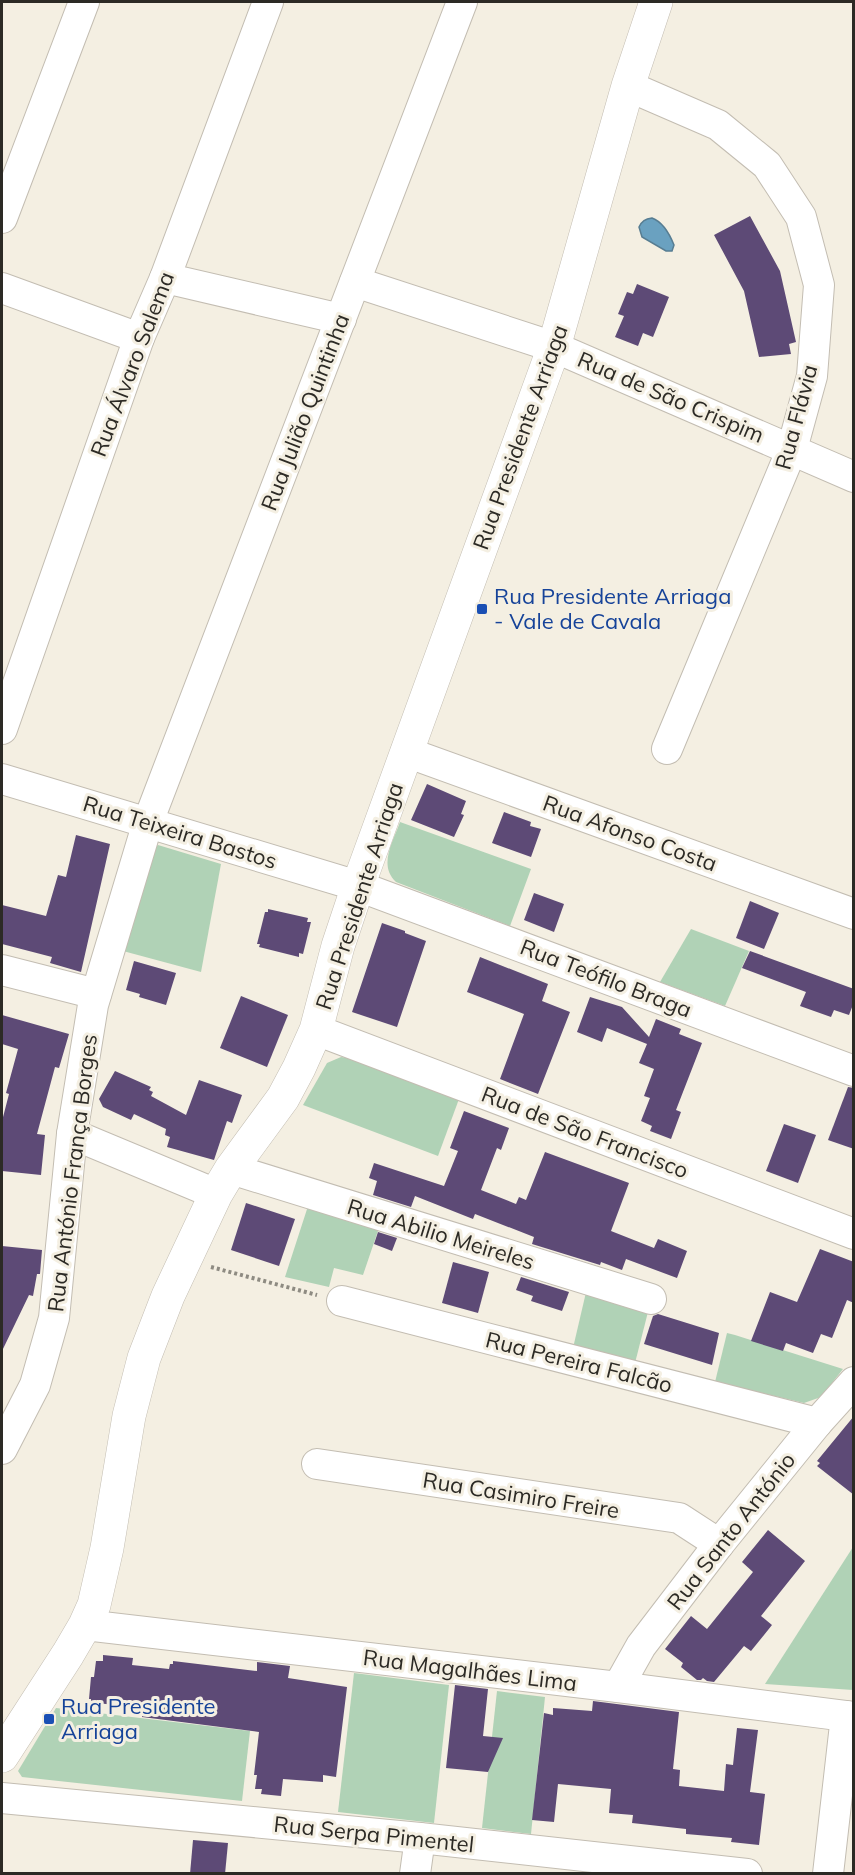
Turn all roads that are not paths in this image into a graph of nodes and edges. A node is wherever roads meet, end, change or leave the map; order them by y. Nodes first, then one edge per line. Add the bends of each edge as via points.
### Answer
1 (84, 2) edge
2 (268, 2) edge
3 (462, 2) edge
4 (656, 2) edge
5 (628, 86) junction
6 (2, 218) edge
7 (165, 278) junction
8 (355, 282) junction
9 (2, 288) edge
10 (341, 319) junction
11 (139, 338) junction
12 (554, 347) junction
13 (792, 449) junction
14 (854, 477) edge
15 (2, 729) edge
16 (667, 749) dead end
17 (406, 752) junction
18 (2, 779) edge
19 (148, 822) junction
20 (358, 886) junction
21 (854, 914) edge
22 (2, 970) edge
23 (96, 994) junction
24 (316, 1030) junction
25 (854, 1071) edge
26 (72, 1134) junction
27 (224, 1181) junction
28 (854, 1234) edge
29 (651, 1299) dead end
30 (342, 1300) road end
31 (854, 1382) edge
32 (817, 1423) junction
33 (2, 1449) edge
34 (317, 1464) dead end
35 (719, 1544) junction
36 (85, 1625) junction
37 (618, 1687) junction
38 (850, 1717) edge
39 (2, 1756) edge
40 (2, 1798) edge
41 (420, 1838) junction
42 (415, 1874) edge
43 (747, 1874) edge
44 (828, 1874) edge

1 - 6 street
2 - 7 street, Rua Álvaro Salema
3 - 8 street, Rua Julião Quintinha
4 - 5 street, Rua Presidente Arriaga
5 - 12 street, Rua Presidente Arriaga
5 - 13 street, Rua Flávia via 718,125 767,165 801,217 819,285 812,375
7 - 10 street
7 - 11 street, Rua Álvaro Salema
8 - 10 street, Rua Julião Quintinha
8 - 12 street, Rua de São Crispim
9 - 11 street
10 - 19 street, Rua Julião Quintinha
11 - 15 street, Rua Álvaro Salema
12 - 13 street, Rua de São Crispim
12 - 17 street, Rua Presidente Arriaga
13 - 14 street, Rua de São Crispim
13 - 16 street, Rua Flávia
17 - 20 street, Rua Presidente Arriaga
17 - 21 street, Rua Afonso Costa
18 - 19 street, Rua Teixeira Bastos
19 - 20 street, Rua Teixeira Bastos
19 - 23 street, Rua António França Borges
20 - 24 street, Rua Presidente Arriaga
20 - 25 street, Rua Teófilo Braga
22 - 23 street
23 - 26 street, Rua António França Borges
24 - 27 street, Rua Presidente Arriaga via 283,1098
24 - 28 street, Rua de São Francisco
26 - 27 street, Rua Abilio Meireles
26 - 33 street, Rua António França Borges via 54,1318 35,1384
27 - 29 street, Rua Abilio Meireles
27 - 36 street, Rua Presidente Arriaga via 184,1259 144,1358 129,1416 100,1584
30 - 32 street, Rua Pereira Falcão
31 - 32 street, Rua Santo António
32 - 35 street, Rua Santo António
34 - 35 street, Rua Casimiro Freire via 679,1518
35 - 37 street, Rua Santo António via 641,1646
36 - 37 street, Rua Magalhães Lima
36 - 39 street, Rua Presidente Arriaga
37 - 38 street, Rua Magalhães Lima
38 - 44 street
40 - 41 street, Rua Serpa Pimentel
41 - 42 street
41 - 43 street, Rua Serpa Pimentel

